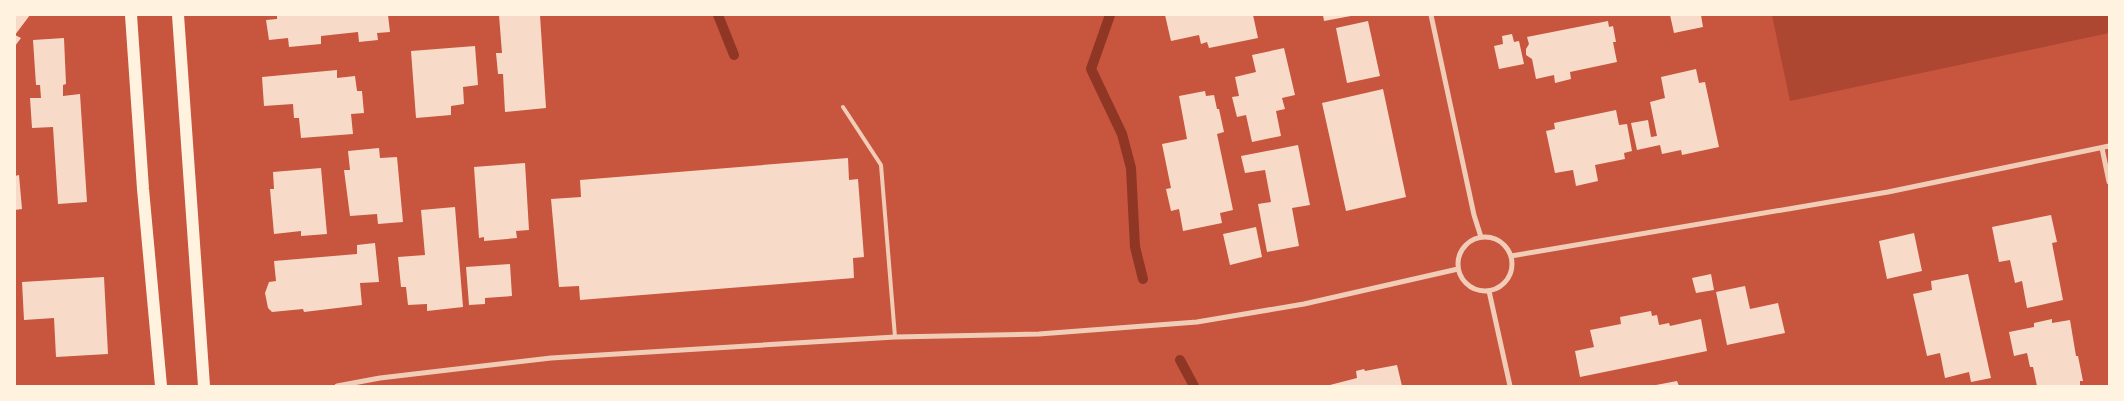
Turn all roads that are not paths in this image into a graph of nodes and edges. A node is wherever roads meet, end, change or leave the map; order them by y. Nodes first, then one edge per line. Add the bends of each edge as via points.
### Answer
1 (131, 15) edge
2 (178, 15) edge
3 (1431, 15) edge
4 (843, 107) dead end
5 (2109, 146) edge
6 (2102, 148) junction
7 (2109, 182) edge
8 (1481, 237) junction
9 (1511, 256) junction
10 (1458, 269) junction
11 (1489, 291) junction
12 (895, 337) junction
13 (161, 386) edge
14 (204, 386) edge
15 (337, 386) edge
16 (1510, 386) edge

1 - 13 main road
2 - 14 main road
3 - 8 street
4 - 12 lane via 881,165
5 - 6 street
6 - 7 street
6 - 9 street via 1888,192
8 - 9 street via 1503,243
8 - 10 street via 1465,245
9 - 11 street via 1510,274 1505,282
10 - 11 street via 1466,284
10 - 12 street via 1304,304 1196,322 1039,334
11 - 16 street
12 - 15 street via 551,358

